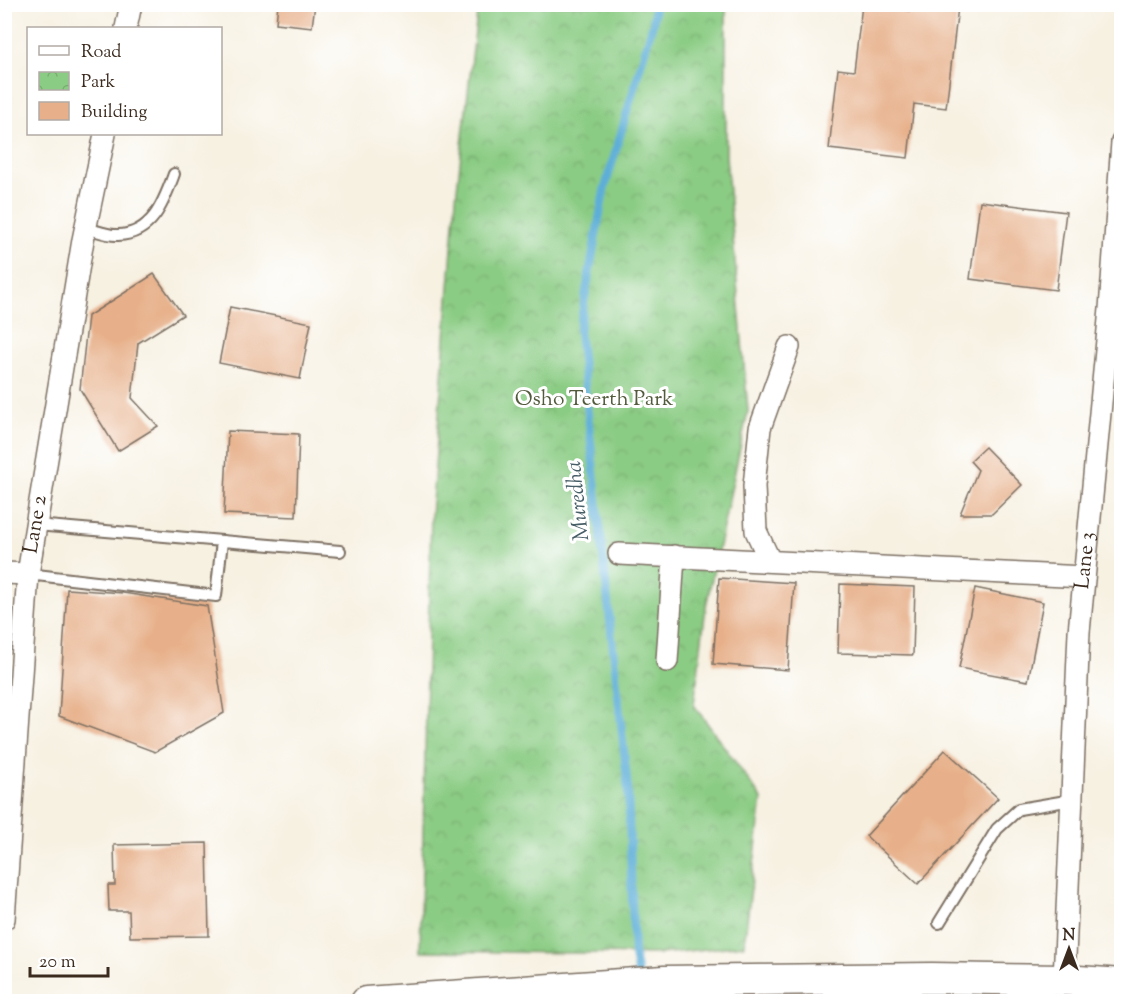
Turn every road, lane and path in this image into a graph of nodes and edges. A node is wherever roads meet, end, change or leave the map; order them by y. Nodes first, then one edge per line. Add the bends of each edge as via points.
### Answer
1 (131, 4) edge
2 (126, 27) edge
3 (105, 135) edge
4 (1122, 142) edge
5 (174, 174) dead end
6 (86, 228) junction
7 (789, 347) dead end
8 (1113, 361) edge
9 (36, 525) junction
10 (222, 541) junction
11 (340, 551) dead end
12 (619, 554) dead end
13 (674, 556) junction
14 (770, 561) junction
15 (4, 573) edge
16 (28, 574) junction
17 (1084, 577) junction
18 (668, 661) dead end
19 (1072, 800) junction
20 (4, 919) edge
21 (939, 923) dead end
22 (1064, 980) junction
23 (1122, 984) edge
24 (1030, 991) edge
25 (440, 999) edge
26 (366, 1002) edge

1 - 2 street
3 - 6 street, Lane 2
4 - 8 street, Lane 3
5 - 6 lane via 159,213 140,228 118,235
6 - 9 street, Lane 2
7 - 14 street via 760,428 754,486 756,531
8 - 17 street, Lane 3
9 - 10 lane
9 - 16 street, Lane 2
10 - 11 lane
10 - 16 lane via 216,596
12 - 13 street
13 - 14 street
13 - 18 street
14 - 17 street
15 - 16 street
16 - 20 street, Lane 2
17 - 19 street, Lane 3
19 - 21 lane via 1020,809 997,829
19 - 22 street, Lane 3
22 - 23 main road
22 - 24 main road
24 - 25 main road via 664,981
25 - 26 main road

